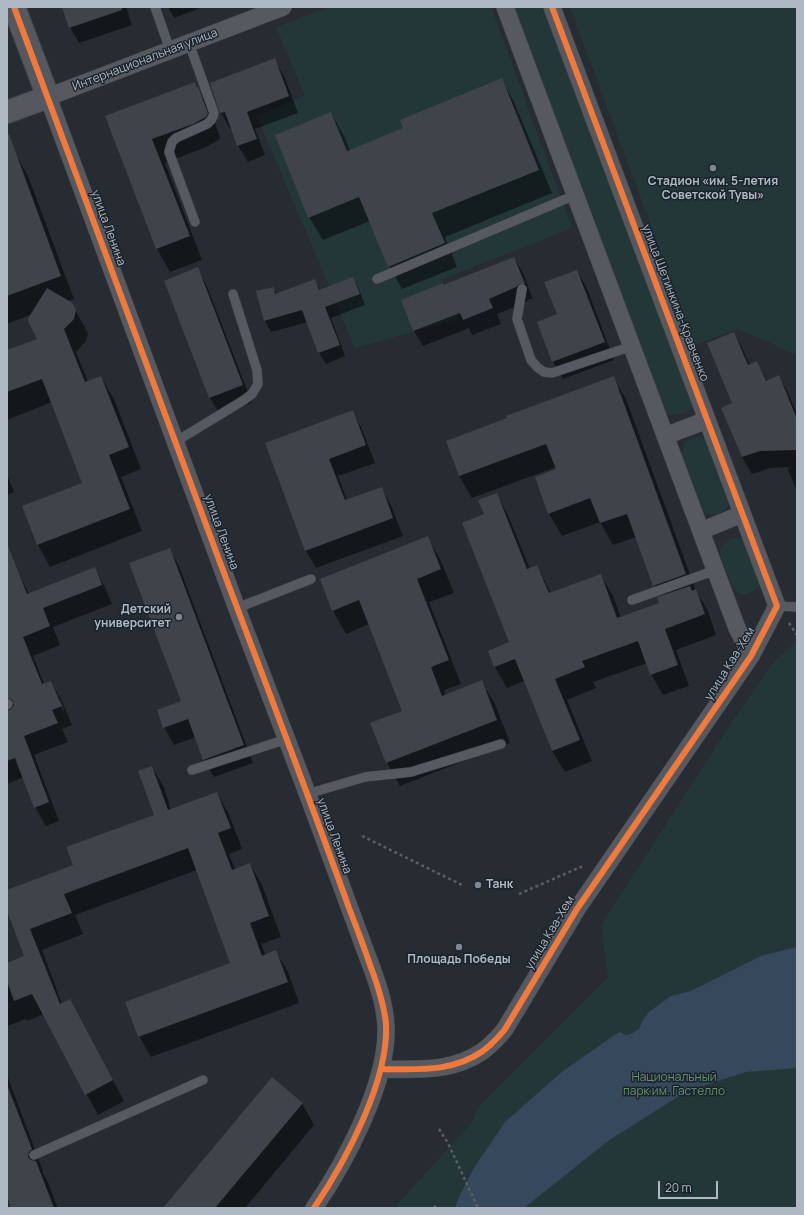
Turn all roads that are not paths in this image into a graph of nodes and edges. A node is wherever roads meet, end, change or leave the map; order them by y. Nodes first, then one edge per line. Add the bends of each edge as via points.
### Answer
1 (14, 7) edge
2 (154, 7) edge
3 (283, 7) edge
4 (505, 7) edge
5 (552, 7) edge
6 (189, 43) junction
7 (170, 50) junction
8 (48, 97) junction
9 (7, 112) edge
10 (575, 195) junction
11 (195, 222) dead end
12 (377, 279) dead end
13 (522, 288) dead end
14 (233, 294) dead end
15 (632, 346) junction
16 (707, 420) junction
17 (665, 436) junction
18 (176, 442) junction
19 (742, 514) junction
20 (701, 531) junction
21 (716, 570) junction
22 (311, 579) dead end
23 (632, 600) dead end
24 (777, 606) junction
25 (797, 607) edge
26 (237, 608) junction
27 (751, 656) junction
28 (287, 739) junction
29 (501, 744) dead end
30 (192, 770) dead end
31 (307, 794) junction
32 (381, 1069) junction
33 (203, 1080) dead end
34 (34, 1155) dead end
35 (314, 1208) edge

1 - 8 street, улица Ленина
2 - 7 lane
3 - 6 street, Интернациональная улица
4 - 10 street
5 - 16 street, улица Щетинкина-Кравченко
6 - 7 street, Интернациональная улица
6 - 11 lane via 214,113 211,121 176,138 170,146
7 - 8 street, Интернациональная улица
8 - 9 street, Интернациональная улица
8 - 18 street, улица Ленина
10 - 12 lane
10 - 15 street
13 - 15 lane via 516,319 531,360 544,372 552,373
14 - 18 lane via 258,370 258,384 252,394 244,400
15 - 17 street
16 - 17 street
16 - 19 street, улица Щетинкина-Кравченко
17 - 20 street
18 - 26 street, улица Ленина
19 - 20 street
19 - 24 street, улица Щетинкина-Кравченко
20 - 21 street
21 - 23 lane
21 - 27 street via 737,628
22 - 26 lane
24 - 25 lane
24 - 27 street, улица Каа-Хем
26 - 28 street, улица Ленина
27 - 32 street, улица Каа-Хем via 577,909 505,1029 492,1044 475,1056 448,1066 432,1069
28 - 30 lane
28 - 31 street, улица Ленина
29 - 31 lane via 411,772 365,776
31 - 32 street, улица Ленина via 381,998 386,1029
32 - 35 street via 361,1125
33 - 34 lane

